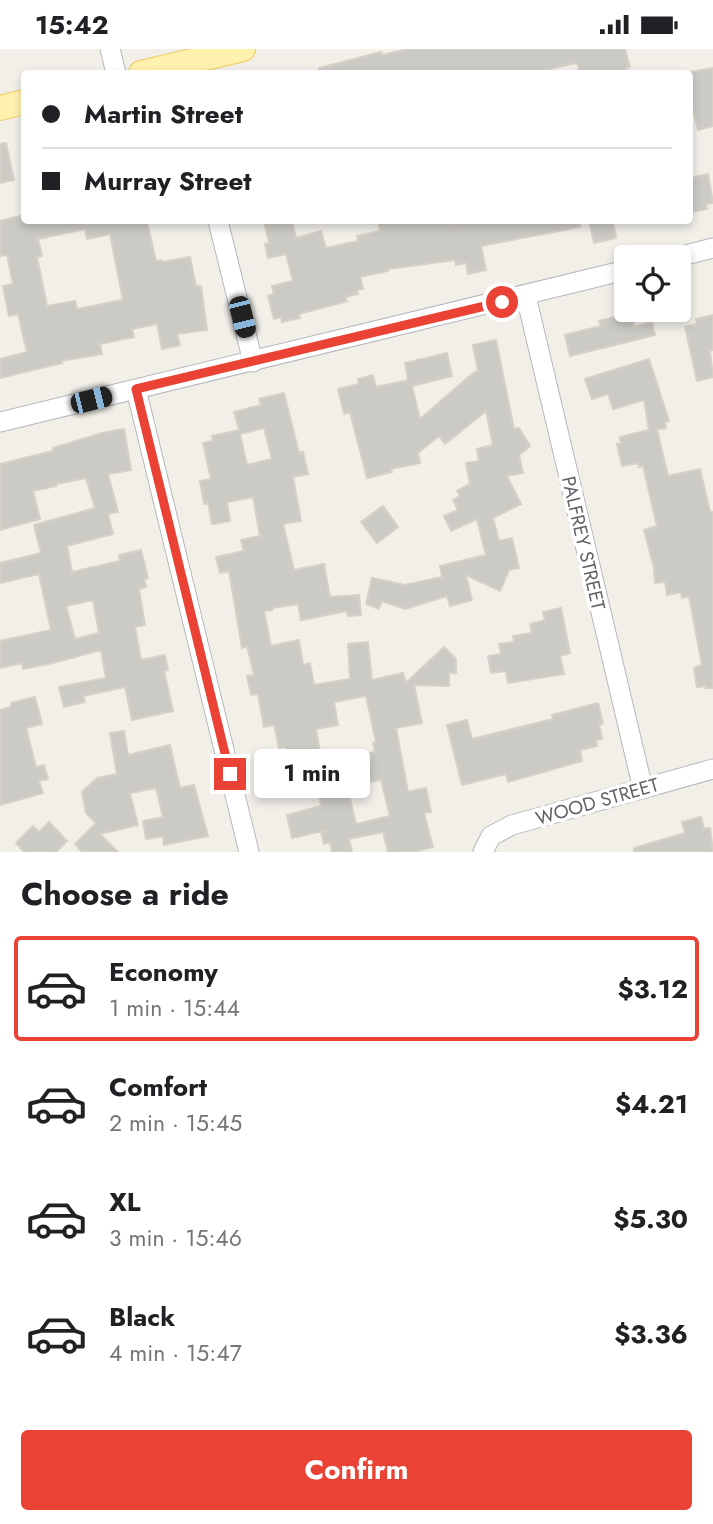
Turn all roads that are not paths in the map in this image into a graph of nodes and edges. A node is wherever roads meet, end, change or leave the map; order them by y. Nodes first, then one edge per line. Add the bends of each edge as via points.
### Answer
1 (110, 49) edge
2 (243, 49) edge
3 (177, 63) edge
4 (115, 70) edge
5 (152, 70) edge
6 (21, 103) edge
7 (0, 108) edge
8 (219, 224) edge
9 (713, 248) edge
10 (691, 254) edge
11 (614, 273) edge
12 (526, 296) junction
13 (253, 362) junction
14 (136, 389) junction
15 (0, 422) edge
16 (713, 768) edge
17 (643, 789) junction
18 (484, 847) edge
19 (249, 852) edge

1 - 4 street
2 - 3 main road
3 - 5 main road
6 - 7 main road
8 - 13 street
9 - 10 street
11 - 12 street
12 - 13 street
12 - 17 street, PALFREY STREET
13 - 14 street
14 - 15 street
14 - 19 street
16 - 17 street, WOOD STREET
17 - 18 street, WOOD STREET via 512,825 499,830

